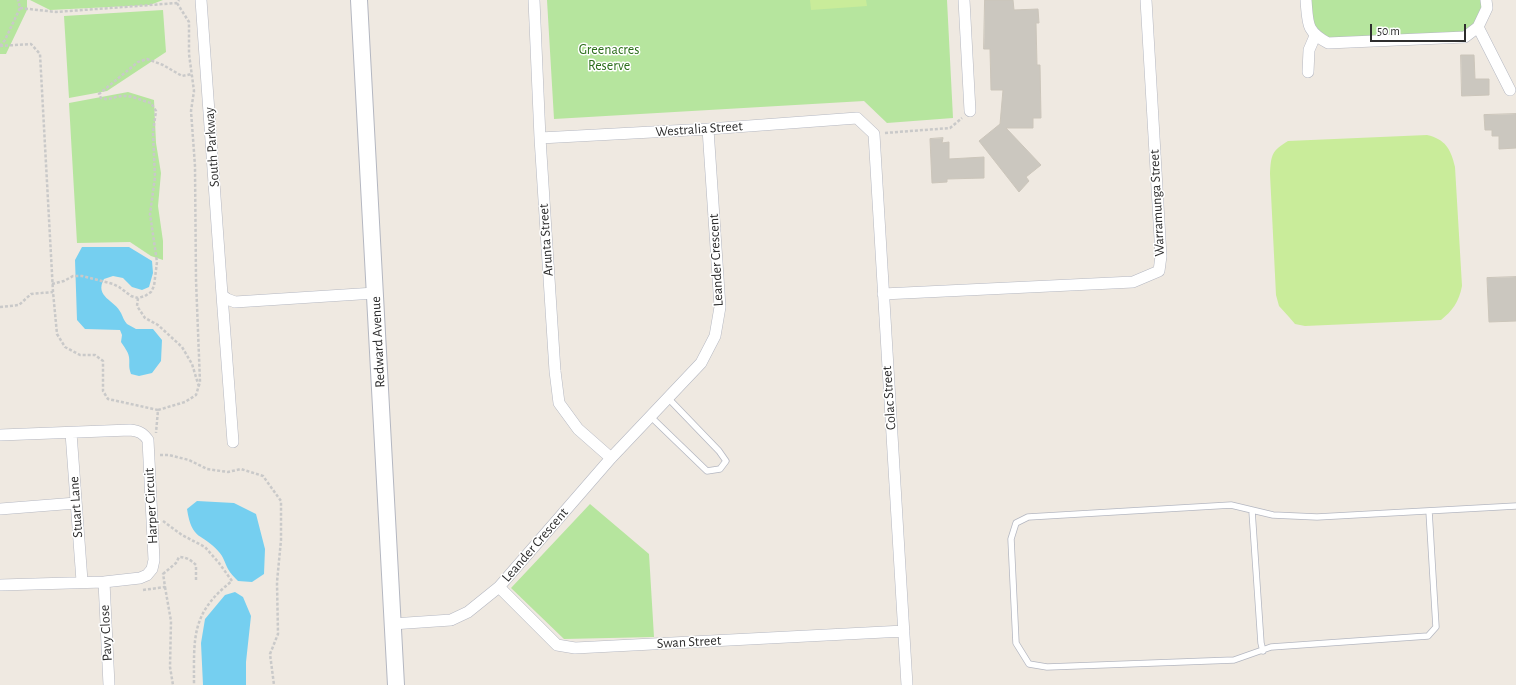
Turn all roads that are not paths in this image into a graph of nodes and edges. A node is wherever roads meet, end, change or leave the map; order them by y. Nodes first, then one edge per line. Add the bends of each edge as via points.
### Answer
1 (201, 0) edge
2 (359, 0) edge
3 (534, 0) edge
4 (964, 0) edge
5 (1146, 0) edge
6 (1306, 0) edge
7 (1486, 0) edge
8 (1478, 27) junction
9 (1315, 36) junction
10 (1308, 72) dead end
11 (1510, 90) dead end
12 (970, 111) road end
13 (708, 129) junction
14 (874, 134) joint
15 (540, 138) junction
16 (375, 293) junction
17 (883, 294) junction
18 (222, 295) junction
19 (668, 398) junction
20 (650, 416) junction
21 (71, 433) junction
22 (0, 435) edge
23 (233, 442) dead end
24 (611, 458) junction
25 (76, 503) junction
26 (1516, 506) edge
27 (0, 509) edge
28 (1252, 511) junction
29 (1429, 511) junction
30 (82, 581) junction
31 (104, 582) junction
32 (0, 585) edge
33 (499, 587) junction
34 (392, 624) junction
35 (904, 631) junction
36 (1263, 651) junction
37 (108, 685) edge
38 (396, 685) edge
39 (907, 685) edge

1 - 18 street, South Parkway
2 - 16 street, Redward Avenue
3 - 15 street, Arunta Street
4 - 12 street
5 - 17 street, Warramunga Street via 1161,256 1159,272 1133,282
6 - 9 street via 1308,24
7 - 8 street via 1487,8
8 - 9 street via 1465,37 1328,43
8 - 11 street
9 - 10 street via 1309,50
13 - 14 street, Westralia Street via 857,118
13 - 15 street, Westralia Street
13 - 19 street, Leander Crescent via 720,307 715,336 702,363
14 - 17 street, Colac Street
15 - 24 street, Arunta Street via 559,403 578,429
16 - 18 street via 235,302 227,300
16 - 34 street, Redward Avenue
17 - 35 street, Colac Street
18 - 23 street, South Parkway
19 - 20 street, Leander Crescent
19 - 20 lane via 719,451 726,461 720,470 707,471
20 - 24 street, Leander Crescent
21 - 22 street, Harper Circuit
21 - 25 street, Stuart Lane
21 - 31 street, Harper Circuit via 139,431 148,440 154,560 152,569 147,576 140,578
24 - 33 street, Leander Crescent
25 - 27 street
25 - 30 street, Stuart Lane
26 - 29 lane
28 - 29 lane via 1273,516 1317,517
28 - 36 lane
28 - 36 lane via 1231,505 1028,517 1016,523 1011,539 1016,643 1029,664 1046,667 1234,660
29 - 36 lane via 1436,627 1428,636 1271,647
30 - 31 street, Harper Circuit
30 - 32 street, Harper Circuit
31 - 37 street, Pavy Close
33 - 34 street, Leander Crescent via 468,612 451,620
33 - 35 street, Swan Street via 557,645 575,648
34 - 38 street, Redward Avenue
35 - 39 street, Colac Street

